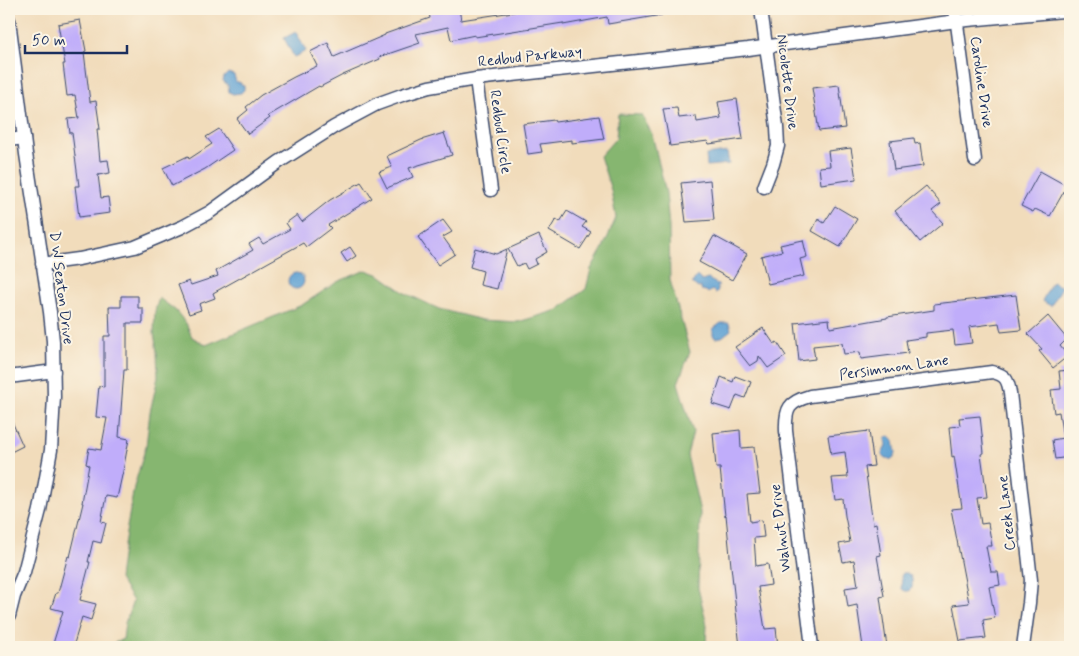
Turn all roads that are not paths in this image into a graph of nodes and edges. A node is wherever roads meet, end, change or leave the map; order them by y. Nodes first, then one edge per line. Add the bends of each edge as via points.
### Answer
1 (761, 9) edge
2 (1063, 11) dead end
3 (956, 15) edge
4 (9, 20) edge
5 (766, 47) junction
6 (476, 79) junction
7 (24, 138) junction
8 (9, 140) edge
9 (975, 160) dead end
10 (764, 187) dead end
11 (491, 190) dead end
12 (42, 264) junction
13 (54, 371) junction
14 (1004, 376) joint
15 (9, 377) edge
16 (789, 406) joint
17 (9, 616) edge
18 (812, 647) edge
19 (1024, 647) edge

1 - 5 street, Nicolette Drive
2 - 3 street, Redbud Parkway
3 - 5 street, Redbud Parkway
3 - 9 street, Caroline Drive
4 - 7 street, D W Seaton Drive
5 - 6 street, Redbud Parkway
5 - 10 street, Nicolette Drive via 778,146
6 - 11 street, Redbud Circle
6 - 12 street, Redbud Parkway via 429,87 377,104 278,162 210,212 182,227 135,246
7 - 8 street
7 - 12 street, D W Seaton Drive
12 - 13 street, D W Seaton Drive via 50,312
13 - 15 street
13 - 17 street, D W Seaton Drive via 53,424 47,475 34,535
14 - 16 street, Persimmon Lane via 992,372 820,394 799,399
14 - 19 street, Creek Lane via 1010,393 1031,580
16 - 18 street, Walnut Drive via 785,417 786,431

